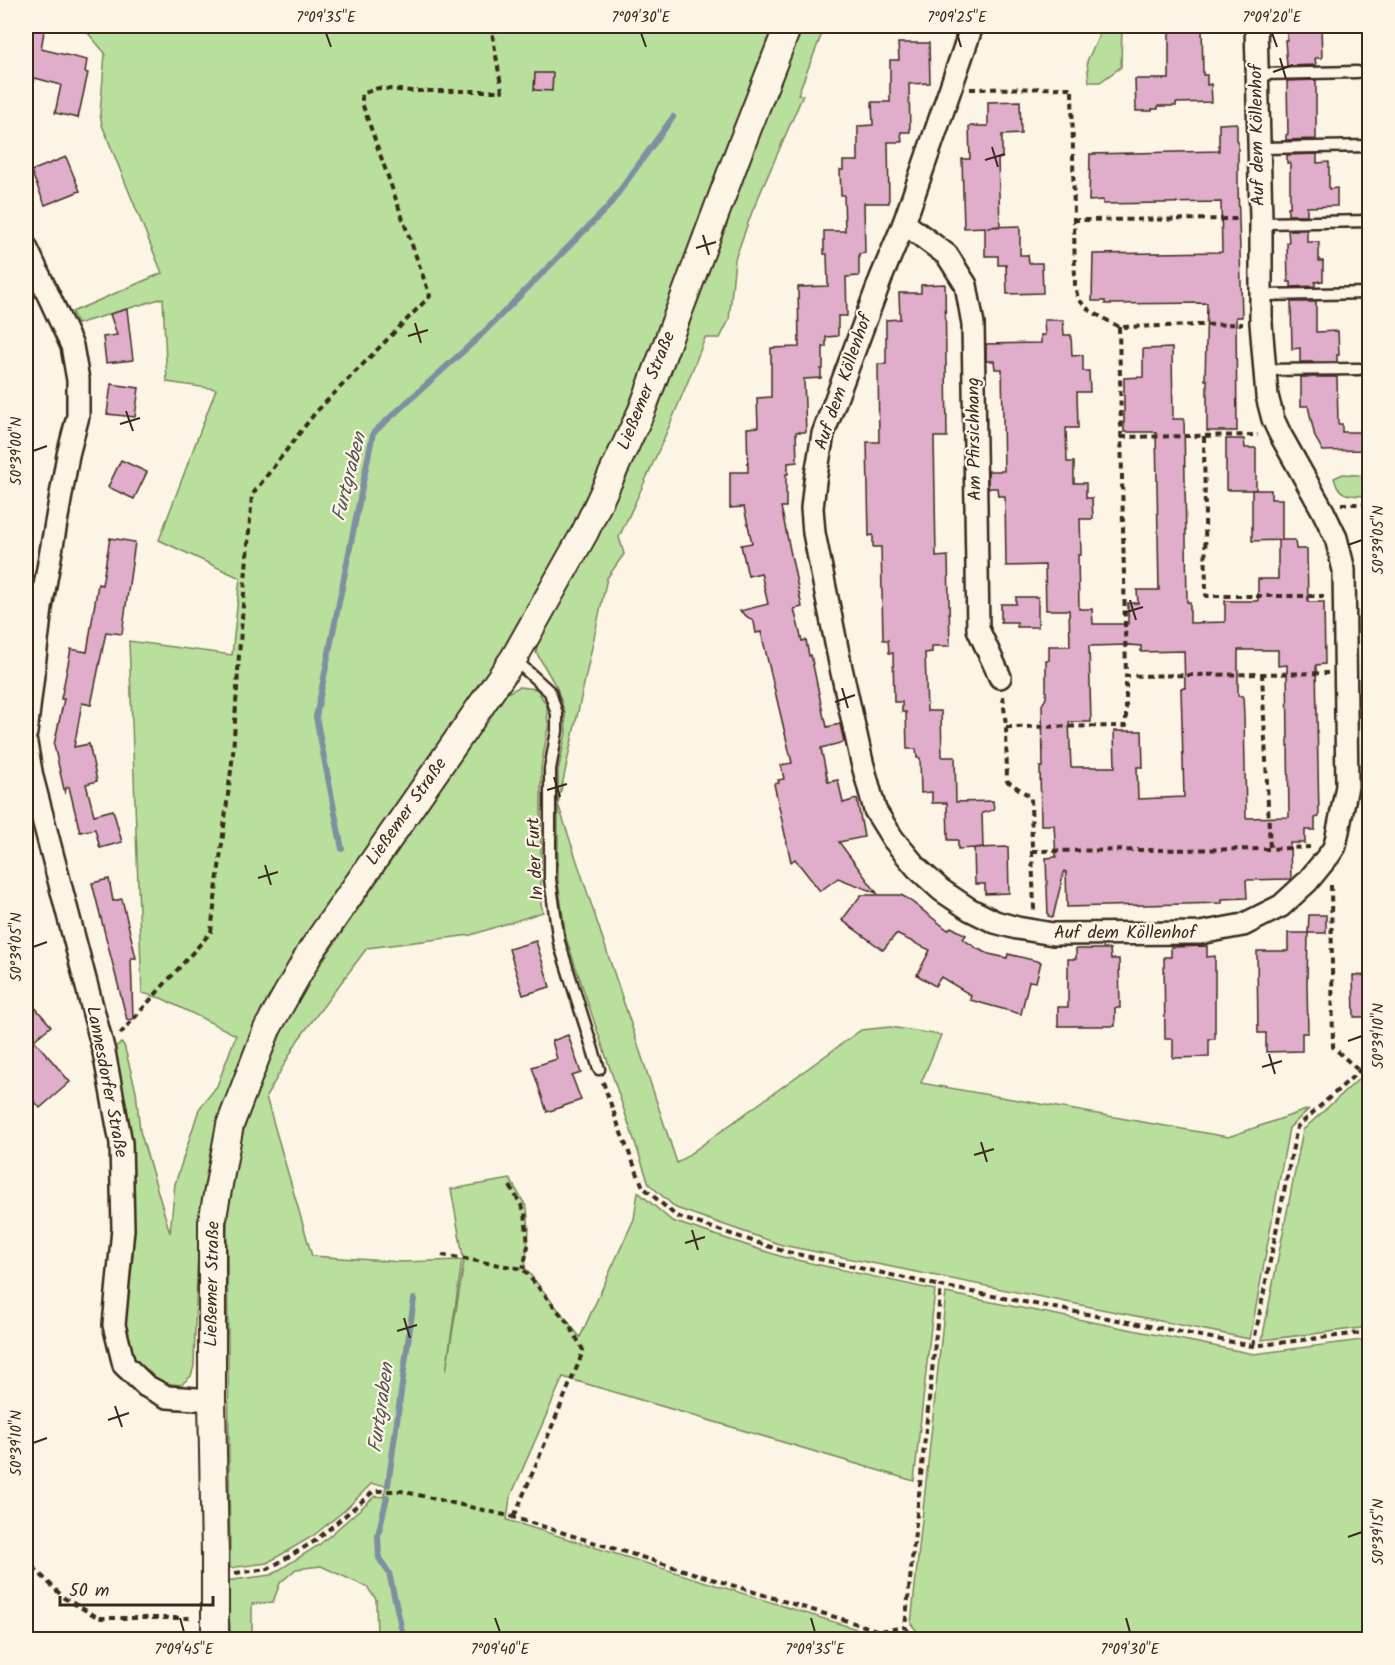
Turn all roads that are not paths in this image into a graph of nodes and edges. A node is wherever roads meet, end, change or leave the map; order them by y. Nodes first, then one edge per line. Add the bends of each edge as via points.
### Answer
1 (788, 26) edge
2 (972, 26) edge
3 (1256, 26) edge
4 (1357, 72) dead end
5 (1257, 74) junction
6 (1370, 146) edge
7 (1259, 148) junction
8 (1261, 221) junction
9 (1370, 221) edge
10 (904, 223) junction
11 (26, 247) edge
12 (1370, 293) edge
13 (1261, 295) junction
14 (1359, 369) dead end
15 (1264, 370) junction
16 (514, 658) junction
17 (1000, 677) road end
18 (26, 733) edge
19 (26, 743) edge
20 (29, 779) edge
21 (599, 1070) road end
22 (212, 1400) junction
23 (215, 1629) edge

1 - 16 street, Ließemer Straße via 642,410 585,532
2 - 10 street, Auf dem Köllenhof
3 - 5 street, Auf dem Köllenhof
4 - 5 lane
5 - 7 street, Auf dem Köllenhof
6 - 7 lane
7 - 8 street, Auf dem Köllenhof
8 - 9 lane
8 - 13 street, Auf dem Köllenhof
10 - 15 street, Auf dem Köllenhof via 823,434 814,481 814,533 843,680 875,810 893,839 940,890 995,922 1053,934 1087,935 1200,933 1243,925 1281,906 1307,882 1335,846 1347,786 1344,570 1336,538 1273,419
10 - 17 street, Am Pfirsichhang via 947,255 966,285 973,324 978,629
11 - 18 street via 72,346 78,380 78,416 41,608
12 - 13 lane
13 - 15 street, Auf dem Köllenhof
14 - 15 lane
16 - 21 lane, In der Furt via 550,692 557,714 550,769 550,879 559,942
16 - 22 street, Ließemer Straße via 311,951 267,1029 230,1125 212,1222
19 - 20 street, Lannesdorfer Straße
20 - 22 street, Lannesdorfer Straße via 104,1052 121,1143 123,1229 114,1325 124,1365 146,1386 167,1397
22 - 23 street, Ließemer Straße

